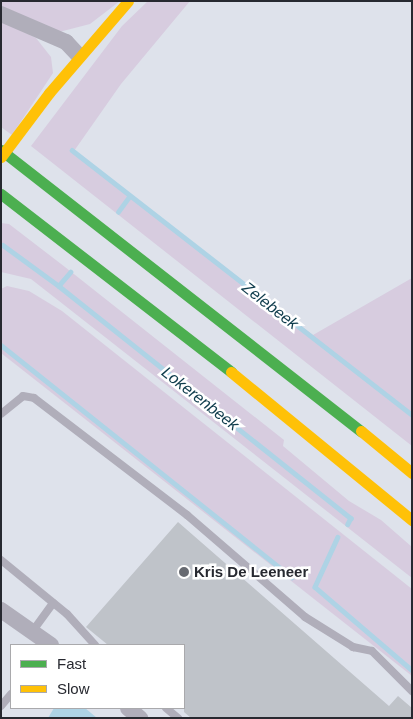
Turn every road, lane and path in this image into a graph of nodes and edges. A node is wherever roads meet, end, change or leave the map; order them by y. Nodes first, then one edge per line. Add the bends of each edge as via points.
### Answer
1 (128, 1) edge
2 (1, 14) edge
3 (78, 55) junction
4 (1, 150) edge
5 (1, 157) edge
6 (1, 194) edge
7 (1, 414) edge
8 (412, 473) edge
9 (412, 520) edge
10 (1, 560) edge
11 (53, 603) junction
12 (1, 610) edge
13 (32, 632) junction
14 (48, 644) edge
15 (94, 644) edge
16 (412, 691) edge
17 (10, 695) edge
18 (1, 706) edge
19 (129, 709) edge
20 (167, 709) edge
21 (140, 718) edge
22 (178, 718) edge

1 - 3 main road
2 - 3 street via 66,42
3 - 5 main road, bridge
4 - 8 main road via 278,362
6 - 9 main road via 256,391
7 - 16 lane via 23,396 34,398 187,515 305,617 353,647 372,651
10 - 11 lane
11 - 13 lane
11 - 15 lane
12 - 13 street
13 - 14 street
17 - 18 lane
19 - 21 street
20 - 22 lane

